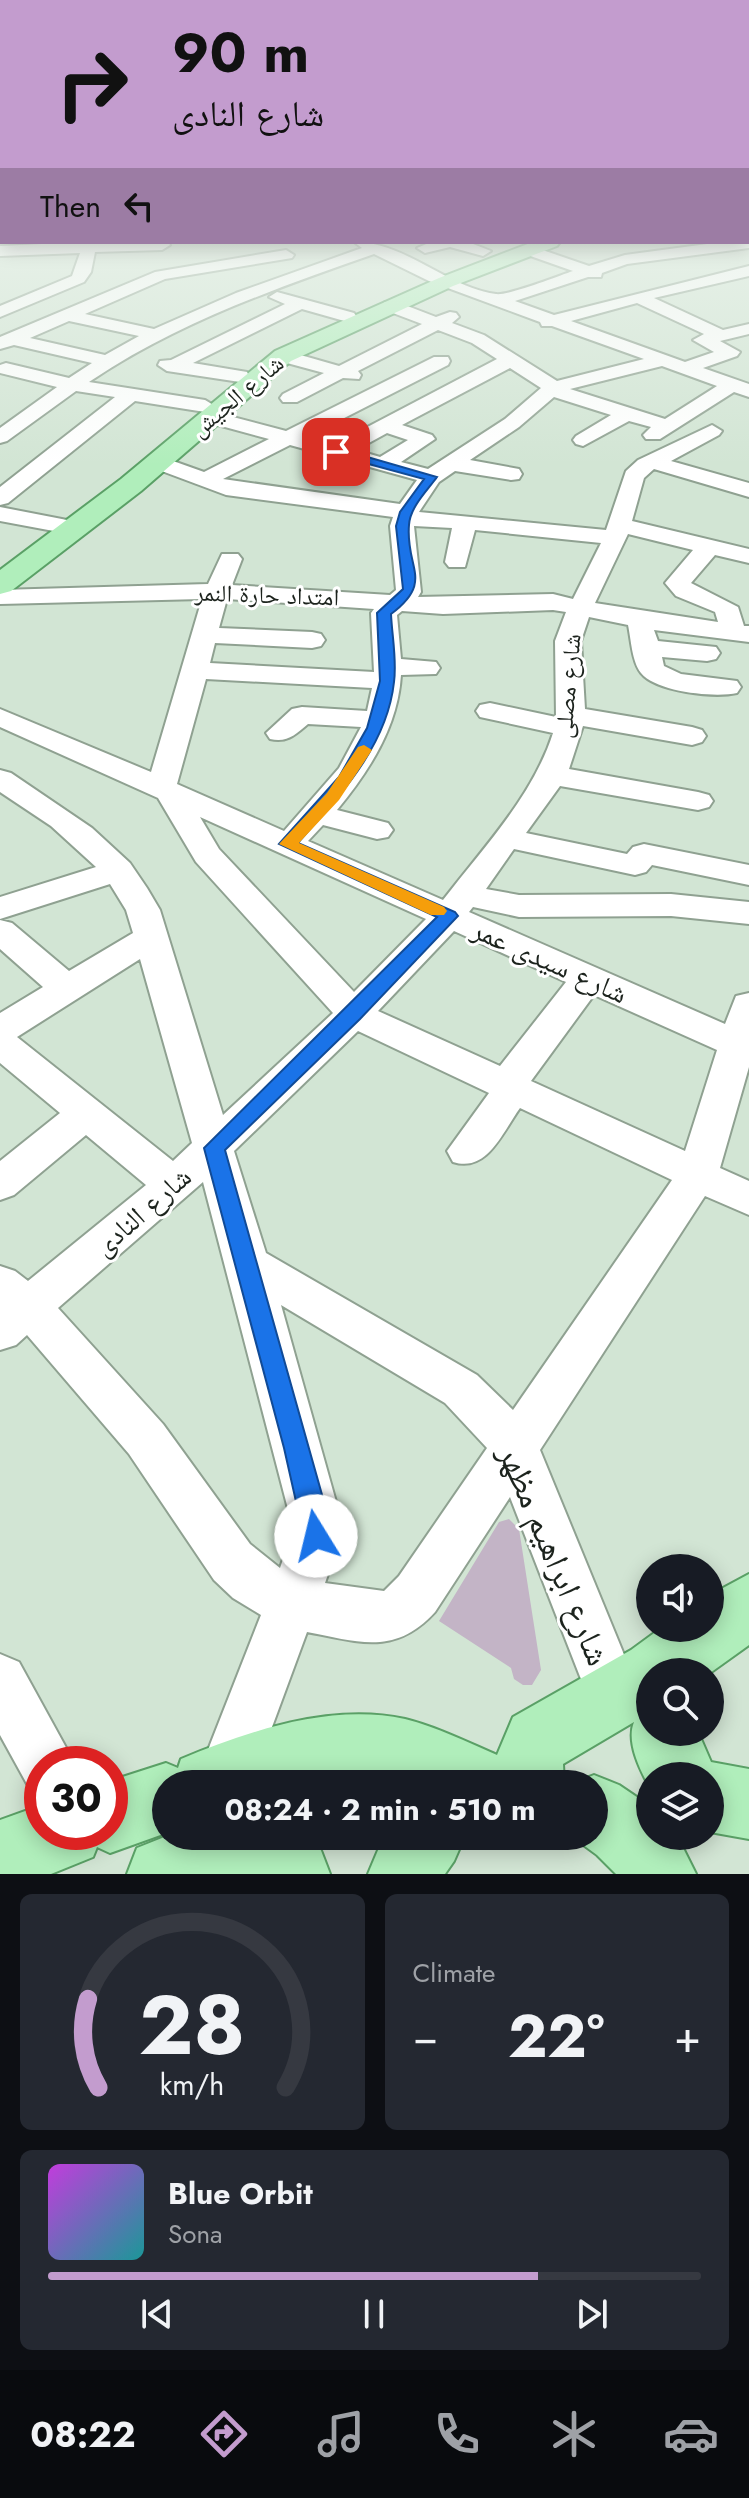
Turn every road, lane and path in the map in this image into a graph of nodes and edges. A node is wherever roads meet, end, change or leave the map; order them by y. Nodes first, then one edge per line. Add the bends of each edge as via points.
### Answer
1 (53, 289) edge
2 (127, 289) edge
3 (251, 289) edge
4 (258, 289) edge
5 (416, 289) edge
6 (422, 289) edge
7 (466, 289) edge
8 (530, 289) edge
9 (545, 289) edge
10 (630, 289) edge
11 (667, 289) edge
12 (254, 291) junction
13 (643, 295) junction
14 (496, 300) junction
15 (300, 304) junction
16 (391, 306) junction
17 (594, 307) junction
18 (1, 311) edge
19 (150, 314) dead end
20 (348, 317) junction
21 (60, 318) junction
22 (553, 320) junction
23 (690, 321) junction
24 (438, 323) junction
25 (123, 327) junction
26 (662, 327) dead end
27 (520, 331) junction
28 (237, 332) junction
29 (635, 334) dead end
30 (738, 334) edge
31 (157, 335) junction
32 (6, 341) edge
33 (484, 342) junction
34 (276, 345) junction
35 (52, 348) junction
36 (387, 348) junction
37 (603, 358) junction
38 (112, 359) junction
39 (512, 359) junction
40 (663, 360) junction
41 (441, 361) junction
42 (174, 366) junction
43 (687, 368) junction
44 (3, 370) edge
45 (749, 371) edge
46 (341, 372) junction
47 (487, 372) junction
48 (532, 373) junction
49 (243, 382) junction
50 (74, 385) junction
51 (735, 386) edge
52 (392, 387) junction
53 (553, 388) junction
54 (131, 394) junction
55 (290, 398) junction
56 (436, 399) junction
57 (208, 412) junction
58 (342, 413) junction
59 (626, 414) junction
60 (385, 426) junction
61 (712, 431) dead end
62 (180, 435) junction
63 (0, 437) edge
64 (289, 439) junction
65 (583, 440) dead end
66 (657, 441) junction
67 (336, 452) junction
68 (402, 453) junction
69 (159, 462) junction
70 (383, 464) junction
71 (442, 468) junction
72 (511, 474) dead end
73 (205, 480) junction
74 (749, 490) edge
75 (0, 498) edge
76 (0, 514) edge
77 (405, 515) junction
78 (465, 522) junction
79 (59, 525) junction
80 (616, 531) junction
81 (708, 548) junction
82 (749, 556) edge
83 (230, 559) dead end
84 (457, 562) dead end
85 (0, 563) edge
86 (0, 585) edge
87 (217, 591) junction
88 (0, 597) edge
89 (581, 606) junction
90 (391, 614) junction
91 (639, 620) junction
92 (425, 627) dead end
93 (740, 633) edge
94 (206, 635) junction
95 (312, 640) dead end
96 (647, 648) junction
97 (707, 653) dead end
98 (427, 668) dead end
99 (196, 670) junction
100 (388, 674) junction
101 (727, 687) dead end
102 (490, 711) dead end
103 (0, 717) edge
104 (569, 722) junction
105 (384, 727) junction
106 (280, 733) dead end
107 (692, 736) dead end
108 (550, 775) junction
109 (3, 785) edge
110 (165, 790) junction
111 (698, 801) dead end
112 (318, 814) junction
113 (377, 830) dead end
114 (506, 838) junction
115 (288, 844) junction
116 (119, 870) junction
117 (749, 875) edge
118 (457, 905) junction
119 (0, 908) edge
120 (749, 913) edge
121 (0, 931) edge
122 (151, 937) junction
123 (588, 978) junction
124 (67, 989) junction
125 (354, 1014) junction
126 (745, 1033) edge
127 (4, 1050) edge
128 (510, 1088) junction
129 (86, 1113) junction
130 (214, 1148) junction
131 (467, 1151) dead end
132 (698, 1174) junction
133 (0, 1184) edge
134 (174, 1185) junction
135 (749, 1199) edge
136 (248, 1264) junction
137 (10, 1308) edge
138 (515, 1447) junction
139 (290, 1603) junction
140 (749, 1606) edge
141 (641, 1658) edge
142 (687, 1658) edge
143 (0, 1681) edge
144 (636, 1694) edge
145 (37, 1746) edge
146 (207, 1770) edge
147 (257, 1770) edge
148 (447, 1770) edge
149 (528, 1770) edge
150 (724, 1802) edge
151 (152, 1803) edge
152 (749, 1804) edge
153 (128, 1811) edge
154 (608, 1817) edge
155 (24, 1848) edge
156 (420, 1850) edge
157 (0, 1856) edge
158 (163, 1874) edge
159 (294, 1874) edge
160 (404, 1874) edge
161 (660, 1874) edge

1 - 18 street
2 - 21 street
3 - 12 street
4 - 12 street
5 - 20 main road, شارع الجيش
6 - 16 main road, شارع الجيش
7 - 14 street
8 - 14 street
9 - 17 street
10 - 13 street
11 - 13 street
12 - 15 street
12 - 31 street
13 - 17 street
13 - 23 street
14 - 22 street
14 - 24 street
15 - 20 street
15 - 28 street
16 - 24 street
16 - 34 main road, شارع الجيش
17 - 22 street
18 - 21 street
19 - 25 street
20 - 34 main road, شارع الجيش
21 - 25 street
21 - 32 street
22 - 27 street
22 - 37 street
23 - 26 street
23 - 30 street
24 - 33 street
24 - 36 street
25 - 31 street
27 - 33 street
27 - 37 street
28 - 34 street
28 - 42 street
29 - 37 street
30 - 43 street via 702,340 731,352
31 - 38 street
32 - 35 street
33 - 39 street
34 - 46 street
34 - 49 main road, شارع الجيش
35 - 38 street
35 - 44 street
36 - 41 street
36 - 46 street
37 - 40 street
37 - 40 street via 627,369
37 - 43 street via 625,386
37 - 48 street
37 - 53 street
38 - 42 street
38 - 50 street
39 - 47 street
39 - 48 street
40 - 43 street
41 - 47 street
41 - 52 street
42 - 49 street
43 - 51 street
44 - 50 street
45 - 51 street
46 - 52 street
46 - 55 street
47 - 56 street
48 - 53 street
49 - 55 street
49 - 57 main road, شارع الجيش
50 - 54 street
50 - 63 street
51 - 66 street
52 - 56 street
52 - 58 street
53 - 59 street
53 - 71 street via 512,423
54 - 57 street
54 - 75 street
55 - 58 street
56 - 60 street
57 - 62 main road, شارع الجيش
57 - 64 street
58 - 64 street
59 - 65 street
59 - 66 street
60 - 67 street
60 - 68 street via 425,439
61 - 66 street, شارع مصلى
62 - 69 main road, شارع الجيش
62 - 79 main road, شارع الجيش
64 - 67 street
64 - 73 street
66 - 74 street
66 - 80 street, شارع مصلى via 634,476
67 - 70 street
68 - 70 street
68 - 71 street
69 - 73 street
69 - 86 main road, شارع الجيش
70 - 71 street
71 - 72 street
71 - 77 street
73 - 77 street via 234,490
76 - 79 street
77 - 78 street
77 - 90 street via 409,589
78 - 80 street
78 - 84 street
79 - 85 main road, شارع الجيش
80 - 81 street
80 - 89 street, شارع مصلى
81 - 82 street
81 - 93 street via 677,583 724,607
83 - 87 street
87 - 88 street, امتداد حارة النمر
87 - 90 street, امتداد حارة النمر
87 - 94 street
89 - 90 street, امتداد حارة النمر via 507,591
89 - 91 street, امتداد حارة النمر
89 - 104 street, شارع مصلى via 568,641
90 - 92 street
90 - 100 street
91 - 93 street, امتداد حارة النمر
91 - 96 street
94 - 95 street
94 - 99 street
96 - 97 street
96 - 101 street via 652,669 661,676
98 - 100 street
99 - 100 street
99 - 110 street
100 - 105 street
102 - 104 street
103 - 110 street, شارع سيدى عمر
104 - 107 street
104 - 108 street, شارع مصلى
105 - 106 street via 300,715
105 - 112 street
108 - 111 street via 654,806
108 - 114 street, شارع مصلى
109 - 116 street via 76,831
110 - 115 street, شارع سيدى عمر
110 - 125 street via 207,855
112 - 113 street
112 - 115 street
114 - 117 street via 635,865 643,853
114 - 118 street, شارع مصلى
115 - 118 street, شارع سيدى عمر
116 - 119 street
116 - 122 street via 143,910
118 - 120 street via 671,905
118 - 123 street, شارع سيدى عمر
118 - 125 street, شارع النادى
121 - 124 street
122 - 124 street
122 - 130 street
123 - 126 street, شارع سيدى عمر
123 - 128 street
124 - 127 street
125 - 128 street
125 - 130 street, شارع النادى
126 - 132 street
127 - 129 street
128 - 131 street
128 - 132 street
129 - 133 street
129 - 134 street
130 - 134 street, شارع النادى
130 - 136 street
132 - 135 street
132 - 138 street
134 - 137 street, شارع النادى
136 - 138 street, شارع ابراهيم مظهر via 461,1389
136 - 139 street via 315,1523 312,1550
137 - 139 street via 146,1439 232,1562
138 - 139 street via 402,1610 372,1618
138 - 141 street, شارع ابراهيم مظهر
139 - 146 street
140 - 142 main road
143 - 145 street
144 - 149 main road via 537,1741
147 - 148 main road via 311,1754 373,1748 404,1753
150 - 152 main road
151 - 153 main road
154 - 161 main road via 645,1851
155 - 157 main road
156 - 160 main road
158 - 159 main road via 229,1852 264,1857

